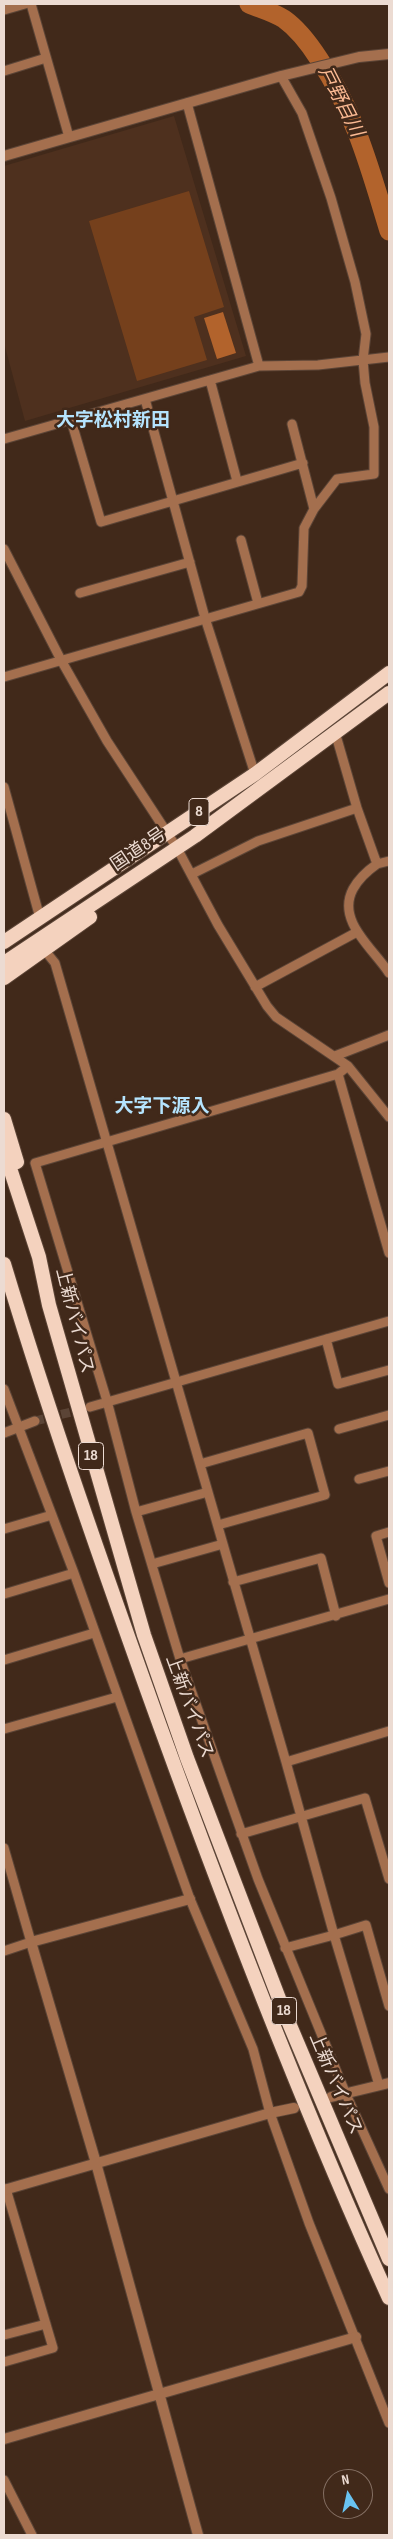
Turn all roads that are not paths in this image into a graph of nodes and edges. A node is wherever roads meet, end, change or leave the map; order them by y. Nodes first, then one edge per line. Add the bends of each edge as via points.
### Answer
1 (25, 4) edge
2 (31, 4) edge
3 (4, 10) edge
4 (389, 54) edge
5 (46, 58) junction
6 (4, 71) edge
7 (281, 76) junction
8 (187, 103) junction
9 (68, 137) junction
10 (4, 156) edge
11 (389, 357) edge
12 (363, 360) junction
13 (259, 366) junction
14 (210, 380) junction
15 (145, 399) junction
16 (71, 420) junction
17 (292, 424) dead end
18 (4, 439) edge
19 (303, 462) junction
20 (237, 481) junction
21 (173, 500) junction
22 (314, 509) junction
23 (241, 540) dead end
24 (4, 549) edge
25 (190, 562) junction
26 (80, 593) dead end
27 (258, 603) junction
28 (205, 618) junction
29 (61, 660) junction
30 (389, 673) edge
31 (4, 677) edge
32 (389, 693) edge
33 (335, 732) junction
34 (255, 774) junction
35 (4, 788) edge
36 (357, 808) junction
37 (168, 833) junction
38 (177, 848) junction
39 (389, 861) edge
40 (377, 864) junction
41 (192, 874) junction
42 (40, 918) junction
43 (358, 932) junction
44 (4, 942) edge
45 (41, 946) junction
46 (4, 963) edge
47 (389, 973) edge
48 (4, 978) edge
49 (255, 987) junction
50 (389, 1035) edge
51 (336, 1056) junction
52 (348, 1066) junction
53 (338, 1074) junction
54 (389, 1116) edge
55 (4, 1119) edge
56 (106, 1143) junction
57 (4, 1150) edge
58 (389, 1253) edge
59 (39, 1257) junction
60 (4, 1264) edge
61 (4, 1286) edge
62 (389, 1321) edge
63 (326, 1339) junction
64 (389, 1370) edge
65 (177, 1382) junction
66 (40, 1384) junction
67 (4, 1389) edge
68 (107, 1401) junction
69 (90, 1406) tunnel mouth
70 (389, 1415) edge
71 (35, 1421) tunnel mouth
72 (19, 1428) junction
73 (339, 1430) dead end
74 (4, 1433) edge
75 (200, 1464) junction
76 (389, 1471) edge
77 (359, 1479) dead end
78 (208, 1492) junction
79 (136, 1512) junction
80 (52, 1515) junction
81 (218, 1525) junction
82 (4, 1529) edge
83 (389, 1532) edge
84 (223, 1544) junction
85 (152, 1564) junction
86 (74, 1573) junction
87 (233, 1582) junction
88 (389, 1583) edge
89 (4, 1594) edge
90 (389, 1599) edge
91 (336, 1616) junction
92 (94, 1633) junction
93 (250, 1640) junction
94 (180, 1658) junction
95 (4, 1660) edge
96 (117, 1697) junction
97 (4, 1729) edge
98 (389, 1731) edge
99 (286, 1762) junction
100 (301, 1818) junction
101 (241, 1834) junction
102 (4, 1848) edge
103 (389, 1879) edge
104 (190, 1899) junction
105 (334, 1935) junction
106 (31, 1942) junction
107 (285, 1948) junction
108 (4, 1950) edge
109 (389, 2006) edge
110 (384, 2084) edge
111 (345, 2092) junction
112 (331, 2097) dead end
113 (294, 2108) dead end
114 (270, 2113) junction
115 (96, 2164) junction
116 (5, 2189) edge
117 (389, 2189) edge
118 (389, 2258) edge
119 (389, 2298) edge
120 (46, 2324) junction
121 (4, 2335) edge
122 (356, 2337) junction
123 (4, 2362) edge
124 (160, 2395) junction
125 (389, 2423) edge
126 (4, 2439) edge
127 (4, 2480) edge
128 (32, 2535) edge
129 (198, 2535) edge

1 - 3 street
2 - 5 street
4 - 7 street via 359,57
5 - 6 street
5 - 9 street
7 - 8 street
7 - 12 street via 302,113 331,198 366,334
8 - 9 street
8 - 13 street
9 - 10 street
11 - 12 street
12 - 13 street
12 - 22 street via 374,427 374,474 337,479
13 - 14 street
14 - 15 street
14 - 20 street
15 - 16 street
15 - 21 street
16 - 18 street
16 - 21 street via 101,522
17 - 19 street
19 - 20 street
19 - 22 street
20 - 21 street
21 - 25 street
22 - 27 street via 304,528 302,586 299,592
23 - 27 street
24 - 29 street
25 - 26 street
25 - 28 street
27 - 28 street
28 - 29 street
28 - 34 street
29 - 31 street
29 - 37 street via 107,741
30 - 34 highway, 国道8号 / 8
32 - 33 highway, 国道8号 / 8
33 - 36 street
33 - 38 highway, 国道8号 / 8
34 - 37 highway, 国道8号 / 8
35 - 42 street
36 - 40 street
36 - 41 street via 258,841
37 - 38 street
37 - 42 highway, 国道8号 / 8
38 - 41 street
38 - 45 highway, 国道8号 / 8 via 126,882 91,916
39 - 40 street
40 - 43 street via 360,877 347,903
41 - 49 street
42 - 44 highway, 国道8号 / 8
43 - 47 street
43 - 49 street
45 - 46 highway
45 - 48 highway
45 - 56 street via 55,963
49 - 51 street via 276,1017
50 - 51 street
51 - 52 street
52 - 53 street
52 - 54 street
53 - 56 street
53 - 58 street
55 - 59 highway
56 - 65 street
56 - 68 street via 35,1163
57 - 59 highway, 上新バイパス / 18
59 - 118 highway, 上新バイパス / 18 via 51,1314 144,1635 187,1758 280,2000
60 - 66 highway, 上新バイパス / 18
61 - 66 highway
62 - 63 street
63 - 64 street via 338,1384
63 - 65 street
65 - 68 street
65 - 75 street
66 - 119 highway, 上新バイパス / 18 via 208,1860 346,2203
67 - 72 street
68 - 69 street
68 - 79 street
70 - 73 street
71 - 72 street
72 - 74 street
72 - 80 street
75 - 78 street
75 - 81 street via 308,1434 325,1496
76 - 77 street
78 - 79 street
78 - 81 street
79 - 85 street
80 - 82 street
80 - 86 street
81 - 84 street
83 - 88 street via 376,1536
84 - 85 street
84 - 87 street
85 - 94 street
86 - 89 street
86 - 92 street
87 - 91 street via 321,1558
87 - 93 street
90 - 91 street
91 - 93 street
92 - 95 street
92 - 96 street
93 - 94 street
93 - 99 street
94 - 101 street
96 - 97 street
96 - 104 street
98 - 99 street
99 - 100 street
100 - 101 street
100 - 103 street via 365,1798
100 - 105 street
101 - 107 street
102 - 106 street
104 - 106 street
104 - 114 street via 253,2049
105 - 107 street
105 - 109 street via 366,1925
105 - 110 street
106 - 108 street
106 - 115 street
107 - 111 street
110 - 111 street
111 - 112 street
111 - 117 street
113 - 114 street
114 - 115 street
114 - 122 street via 309,2223
115 - 116 street
115 - 124 street
116 - 120 street
120 - 121 street
120 - 123 street via 53,2348
122 - 124 street
122 - 125 street
124 - 126 street
124 - 129 street
127 - 128 street

